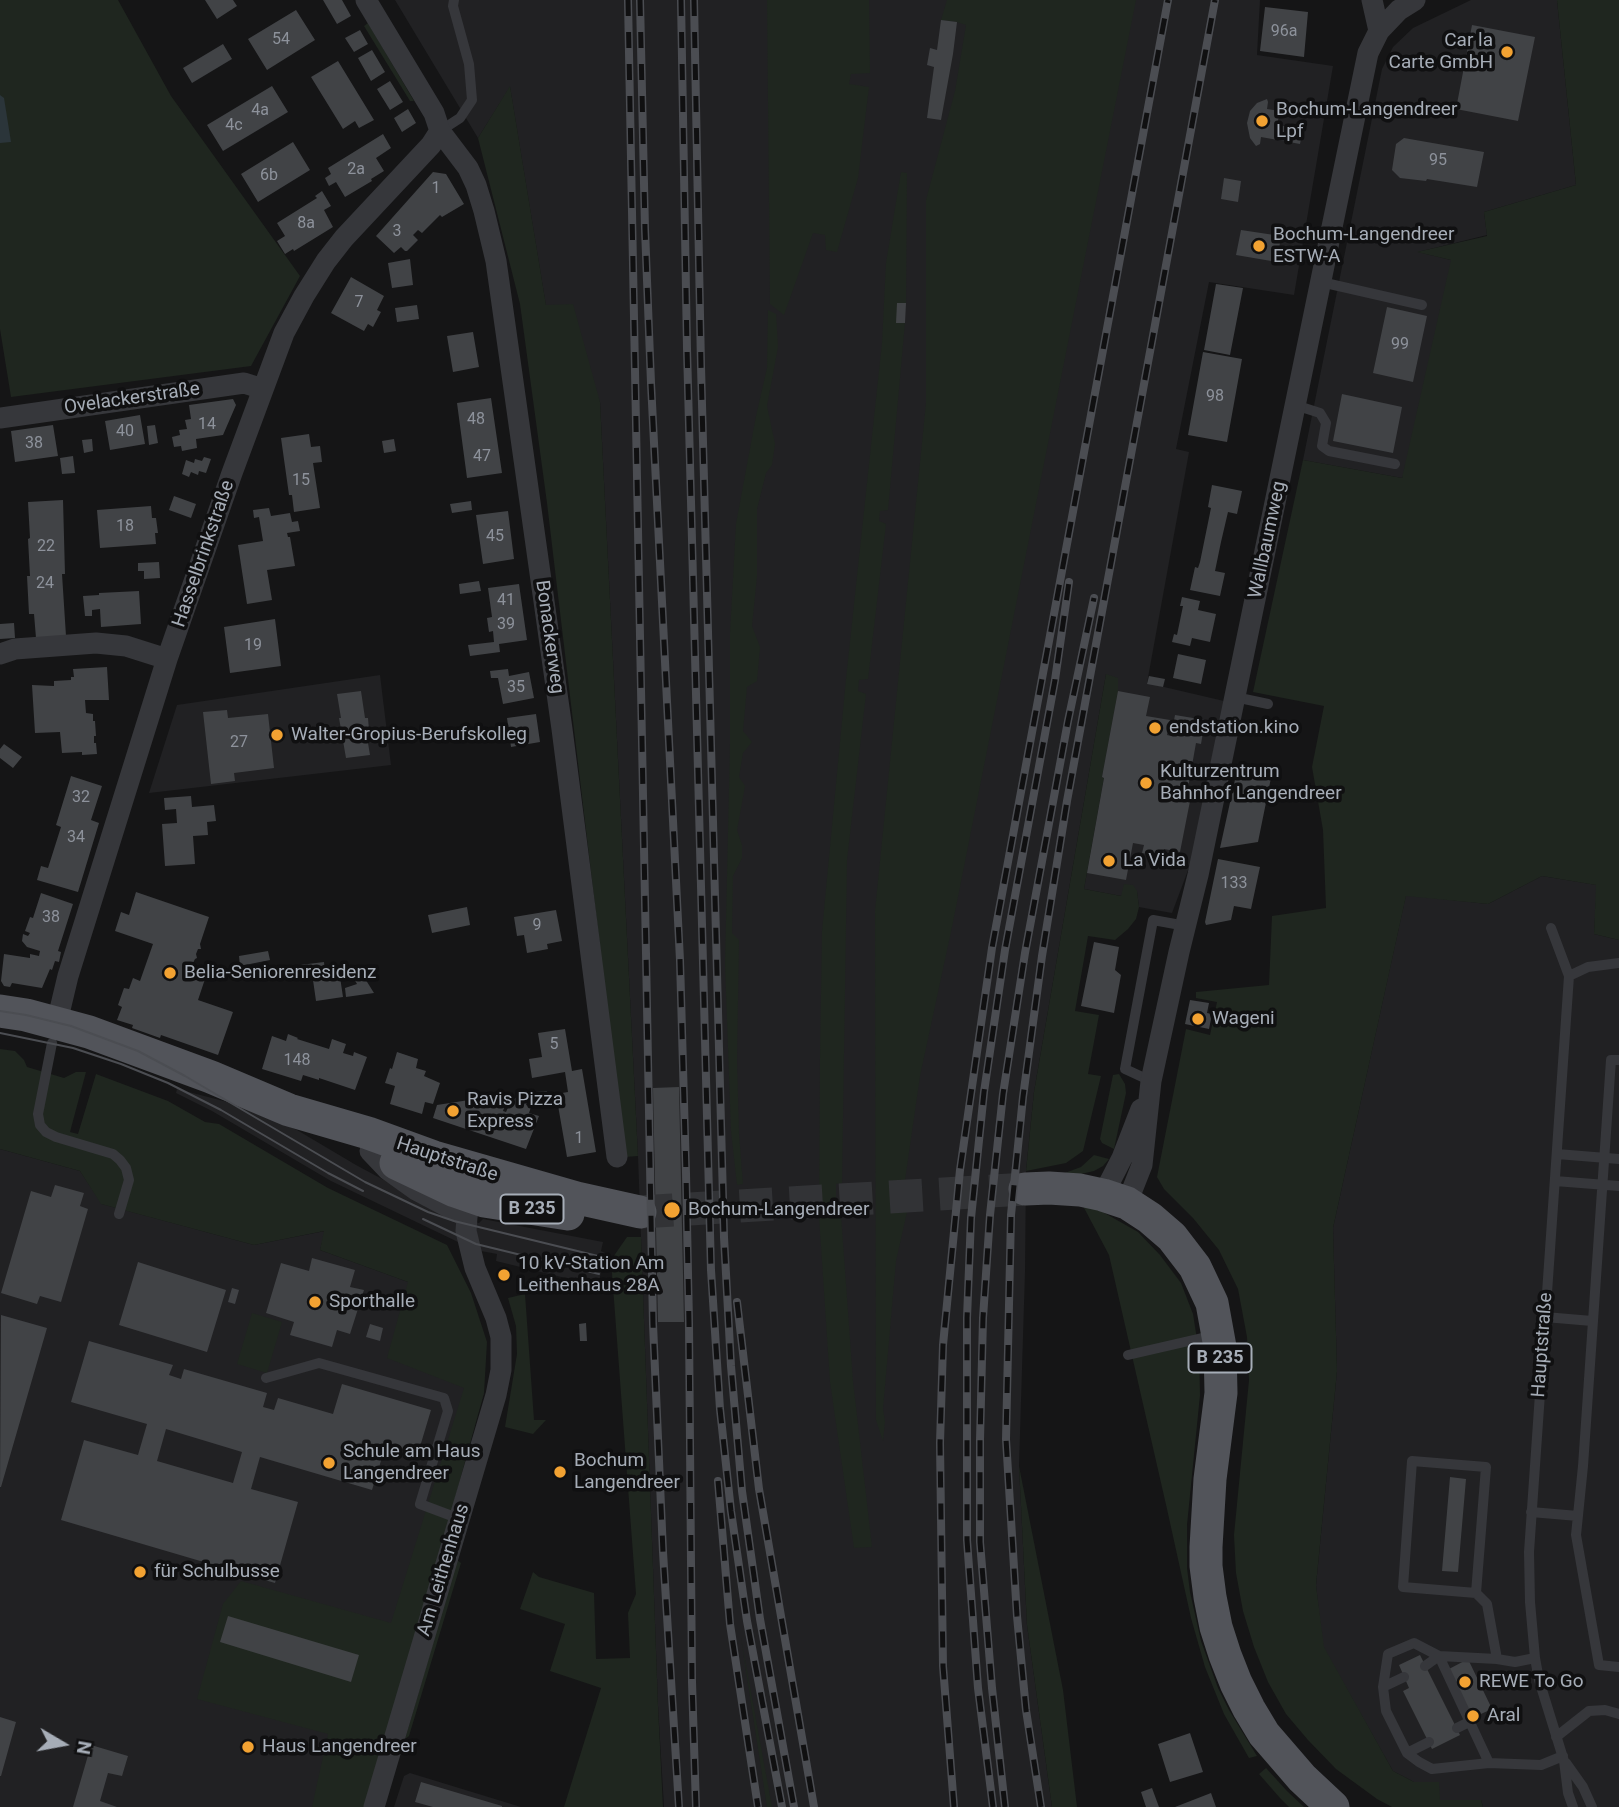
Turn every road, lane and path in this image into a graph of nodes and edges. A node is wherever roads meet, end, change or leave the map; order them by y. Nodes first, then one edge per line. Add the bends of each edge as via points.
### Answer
1 (366, 0) edge
2 (1372, 0) edge
3 (1415, 0) edge
4 (451, 2) edge
5 (1379, 31) junction
6 (440, 131) junction
7 (1321, 282) junction
8 (1422, 305) dead end
9 (263, 389) junction
10 (1295, 405) junction
11 (0, 418) edge
12 (1395, 464) dead end
13 (0, 654) edge
14 (167, 659) junction
15 (0, 669) edge
16 (1235, 697) junction
17 (1268, 704) dead end
18 (1186, 926) junction
19 (1551, 928) dead end
20 (1619, 963) edge
21 (1569, 976) junction
22 (0, 1011) edge
23 (0, 1033) edge
24 (55, 1033) junction
25 (1619, 1060) edge
26 (1152, 1081) junction
27 (307, 1116) junction
28 (1557, 1154) junction
29 (617, 1157) dead end
30 (1604, 1158) junction
31 (1619, 1159) edge
32 (1555, 1181) junction
33 (1602, 1185) junction
34 (1619, 1186) edge
35 (1024, 1189) tunnel mouth
36 (471, 1194) junction
37 (1115, 1199) junction
38 (119, 1214) dead end
39 (1545, 1317) junction
40 (1592, 1321) junction
41 (1218, 1334) junction
42 (1128, 1355) dead end
43 (266, 1378) dead end
44 (1531, 1512) junction
45 (1578, 1516) junction
46 (460, 1519) junction
47 (1476, 1593) junction
48 (1439, 1656) junction
49 (1535, 1658) junction
50 (1497, 1659) junction
51 (1425, 1666) dead end
52 (1619, 1667) edge
53 (1404, 1677) dead end
54 (1382, 1687) junction
55 (1619, 1714) edge
56 (1469, 1722) junction
57 (1457, 1728) dead end
58 (1556, 1737) junction
59 (1429, 1742) dead end
60 (1407, 1753) junction
61 (1563, 1759) junction
62 (1489, 1763) junction
63 (374, 1807) edge
64 (1333, 1807) edge
65 (1573, 1807) edge
66 (1592, 1807) edge

1 - 6 street, Bonackerweg via 434,113
2 - 5 street
3 - 5 street
4 - 6 lane via 469,64 472,100 460,118
5 - 7 street, Wallbaumweg via 1368,53
6 - 9 street, Hasselbrinkstraße via 326,261 284,333
6 - 29 street, Bonackerweg via 476,185 496,261
7 - 8 lane
7 - 10 street, Wallbaumweg
9 - 11 street, Ovelackerstraße via 244,383
9 - 14 street, Hasselbrinkstraße
10 - 12 lane via 1320,413 1326,423 1322,446 1329,451
10 - 16 street, Wallbaumweg
13 - 14 street via 96,643
13 - 15 street
14 - 24 street, Hasselbrinkstraße via 68,976
16 - 17 lane
16 - 18 street, Wallbaumweg
18 - 26 street, Wallbaumweg
18 - 26 lane via 1153,920 1125,1069
19 - 21 lane, Hauptstraße
20 - 21 lane via 1588,967
21 - 28 lane, Hauptstraße
22 - 24 main road, Hauptstraße
23 - 24 main road, Hauptstraße
24 - 27 main road, Hauptstraße via 100,1036
24 - 38 lane via 37,1114 40,1125 56,1137 120,1160 129,1180
25 - 30 lane via 1611,1060
26 - 37 street, Wallbaumweg via 1142,1165
27 - 36 main road, Hauptstraße via 370,1151
27 - 36 main road, Hauptstraße via 434,1157
28 - 30 lane
28 - 32 lane, Hauptstraße
30 - 31 lane
30 - 33 lane
32 - 33 lane
32 - 39 lane, Hauptstraße
33 - 34 lane
33 - 40 lane
35 - 37 main road, B 235 via 1069,1189
36 - 46 street, Am Leithenhaus via 466,1231 475,1268 496,1318 501,1370
37 - 41 main road, B 235 via 1150,1218 1195,1267 1212,1303
39 - 40 lane
39 - 44 lane, Hauptstraße
40 - 45 lane
41 - 42 lane
41 - 64 main road, B 235 via 1220,1393 1206,1546 1216,1627 1236,1683 1264,1734
43 - 46 lane via 318,1363 443,1398 449,1411 420,1504
44 - 45 lane
44 - 49 lane, Hauptstraße
45 - 52 lane via 1576,1535 1599,1665
46 - 63 street, Am Leithenhaus
47 - 47 lane via 1486,1466 1412,1461 1403,1587
47 - 50 lane via 1487,1604
48 - 50 lane
48 - 51 lane
48 - 54 lane via 1414,1643 1388,1654
48 - 56 lane
49 - 50 lane
49 - 58 lane, Hauptstraße
53 - 54 lane
54 - 60 lane via 1386,1711
55 - 58 lane via 1590,1712
56 - 57 lane
56 - 62 lane
58 - 61 lane, Hauptstraße
59 - 60 lane
60 - 62 lane via 1433,1769
61 - 62 lane via 1541,1765
61 - 65 lane, Hauptstraße
61 - 66 lane, Hauptstraße

